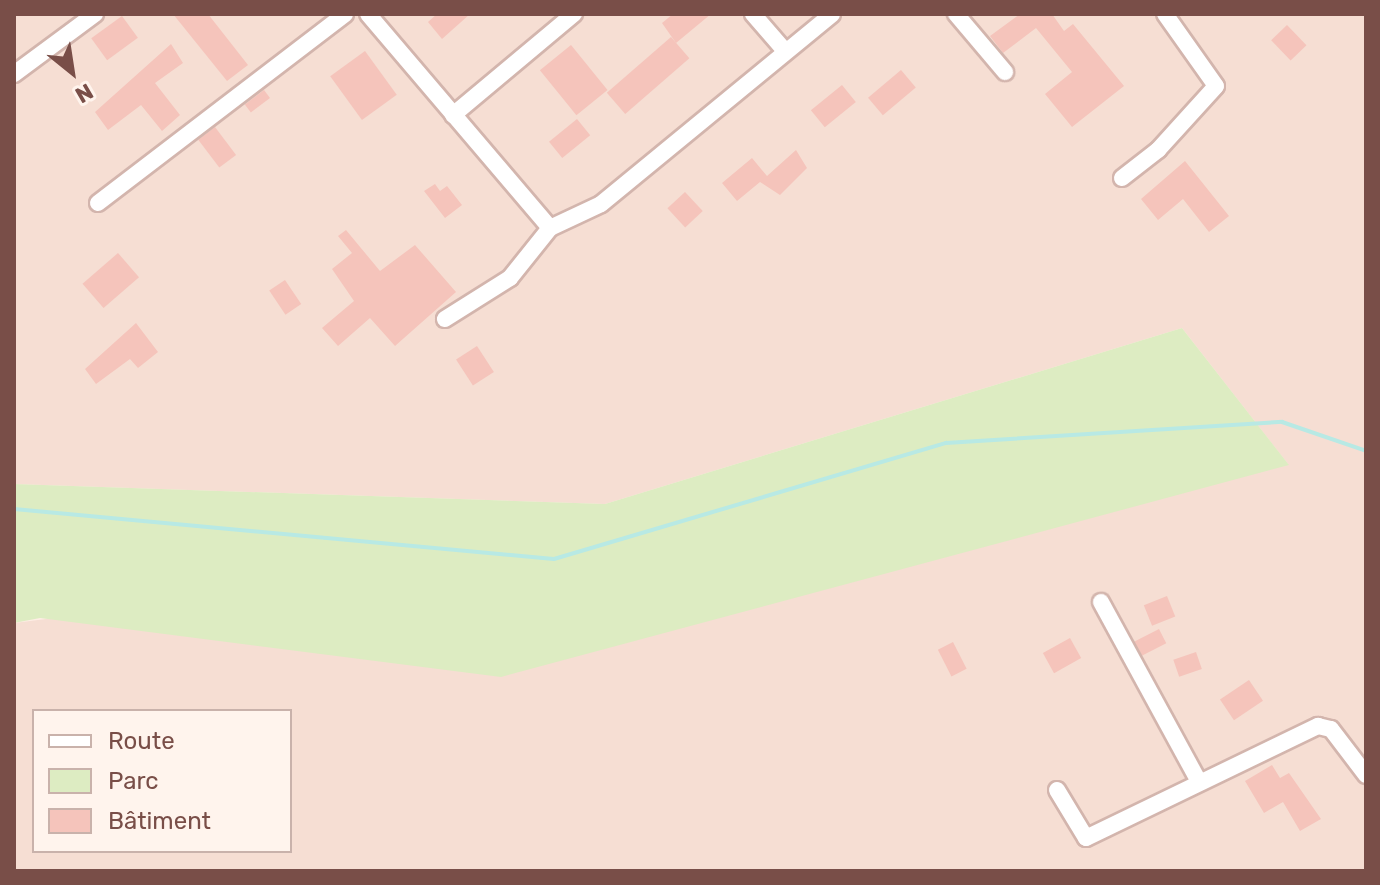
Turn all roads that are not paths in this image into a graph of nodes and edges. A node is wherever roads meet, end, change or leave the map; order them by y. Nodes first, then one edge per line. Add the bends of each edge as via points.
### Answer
1 (95, 14) edge
2 (345, 14) edge
3 (368, 14) edge
4 (574, 14) edge
5 (753, 14) edge
6 (832, 14) edge
7 (956, 14) edge
8 (1165, 14) edge
9 (785, 51) junction
10 (1005, 72) dead end
11 (14, 74) edge
12 (453, 115) junction
13 (1122, 178) dead end
14 (98, 203) dead end
15 (550, 228) junction
16 (445, 319) dead end
17 (1101, 602) dead end
18 (1366, 775) edge
19 (1199, 782) junction
20 (1057, 790) dead end

1 - 11 street
2 - 14 street
3 - 12 street
4 - 12 street
5 - 9 street
6 - 9 street
7 - 10 street
8 - 13 street via 1216,86 1158,150
9 - 15 street via 601,204
12 - 15 street
15 - 16 street via 510,278
17 - 19 street
18 - 19 street via 1331,729 1318,726
19 - 20 street via 1086,838

